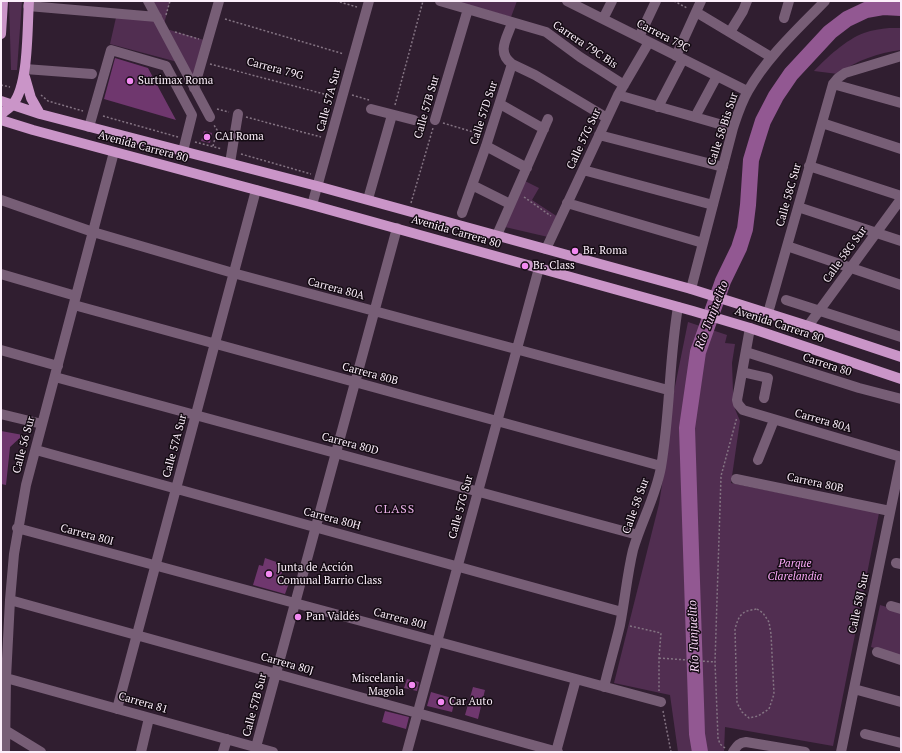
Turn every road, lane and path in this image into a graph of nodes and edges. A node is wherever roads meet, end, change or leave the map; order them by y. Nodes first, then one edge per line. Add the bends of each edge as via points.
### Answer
1 (3, 1) edge
2 (148, 1) edge
3 (219, 1) edge
4 (336, 1) edge
5 (423, 1) edge
6 (440, 1) edge
7 (567, 1) edge
8 (612, 1) edge
9 (656, 1) edge
10 (674, 1) edge
11 (701, 1) edge
12 (747, 1) edge
13 (789, 1) edge
14 (825, 1) edge
15 (29, 3) edge
16 (367, 5) edge
17 (468, 9) junction
18 (696, 12) junction
19 (215, 16) junction
20 (156, 17) junction
21 (784, 18) dead end
22 (603, 19) junction
23 (512, 22) junction
24 (162, 28) junction
25 (730, 32) junction
26 (1, 33) edge
27 (638, 37) junction
28 (208, 41) junction
29 (649, 42) junction
30 (353, 56) junction
31 (901, 56) edge
32 (771, 57) junction
33 (680, 58) junction
34 (202, 62) junction
35 (512, 64) junction
36 (25, 71) junction
37 (92, 74) dead end
38 (717, 76) junction
39 (833, 84) junction
40 (624, 85) junction
41 (194, 88) junction
42 (747, 91) junction
43 (618, 95) junction
44 (341, 99) junction
45 (1, 101) edge
46 (901, 103) edge
47 (500, 104) junction
48 (12, 105) junction
49 (204, 105) junction
50 (658, 107) junction
51 (370, 109) dead end
52 (393, 111) junction
53 (1, 114) edge
54 (40, 114) junction
55 (238, 114) junction
56 (210, 117) joint
57 (695, 117) junction
58 (607, 118) junction
59 (548, 119) dead end
60 (1, 120) edge
61 (414, 120) dead end
62 (435, 120) joint
63 (822, 123) junction
64 (89, 127) junction
65 (734, 128) junction
66 (544, 129) junction
67 (599, 135) junction
68 (330, 140) junction
69 (486, 146) junction
70 (901, 149) edge
71 (183, 151) junction
72 (114, 152) junction
73 (210, 158) junction
74 (230, 163) junction
75 (810, 166) junction
76 (723, 167) junction
77 (527, 168) junction
78 (583, 170) junction
79 (472, 185) junction
80 (317, 186) junction
81 (256, 190) junction
82 (516, 191) junction
83 (901, 196) edge
84 (368, 199) junction
85 (901, 199) edge
86 (1, 200) edge
87 (567, 203) junction
88 (510, 204) junction
89 (312, 205) junction
90 (713, 205) junction
91 (798, 207) junction
92 (409, 211) junction
93 (462, 213) dead end
94 (559, 221) junction
95 (397, 228) junction
96 (93, 232) junction
97 (876, 233) junction
98 (497, 235) junction
99 (901, 241) edge
100 (703, 243) junction
101 (787, 246) junction
102 (546, 249) junction
103 (539, 268) junction
104 (851, 268) junction
105 (233, 273) junction
106 (1, 274) edge
107 (901, 285) edge
108 (694, 290) junction
109 (75, 300) junction
110 (786, 300) dead end
111 (678, 307) junction
112 (820, 310) junction
113 (375, 311) junction
114 (768, 313) junction
115 (808, 326) junction
116 (750, 328) junction
117 (901, 337) edge
118 (214, 344) junction
119 (1, 350) edge
120 (517, 350) junction
121 (746, 352) junction
122 (900, 354) edge
123 (58, 366) junction
124 (742, 372) junction
125 (55, 377) junction
126 (901, 379) edge
127 (356, 382) junction
128 (668, 390) junction
129 (764, 398) dead end
130 (901, 399) edge
131 (740, 407) junction
132 (1, 414) edge
133 (195, 415) junction
134 (774, 420) junction
135 (498, 421) junction
136 (42, 424) junction
137 (36, 450) junction
138 (336, 453) junction
139 (901, 458) edge
140 (758, 460) dead end
141 (661, 466) junction
142 (900, 474) edge
143 (736, 479) dead end
144 (176, 488) junction
145 (478, 492) junction
146 (890, 511) junction
147 (316, 527) junction
148 (17, 528) junction
149 (638, 535) junction
150 (155, 566) junction
151 (458, 566) junction
152 (10, 600) junction
153 (295, 604) junction
154 (622, 612) junction
155 (620, 624) junction
156 (136, 635) junction
157 (437, 642) junction
158 (877, 652) dead end
159 (659, 658) junction
160 (901, 660) edge
161 (715, 662) junction
162 (276, 674) junction
163 (6, 678) junction
164 (576, 679) junction
165 (604, 687) junction
166 (854, 689) junction
167 (661, 702) junction
168 (901, 702) edge
169 (737, 703) joint
170 (117, 709) junction
171 (418, 713) junction
172 (149, 718) junction
173 (5, 730) junction
174 (865, 734) dead end
175 (227, 739) junction
176 (901, 743) edge
177 (3, 745) edge
178 (256, 747) junction
179 (729, 750) edge
180 (41, 752) edge
181 (141, 752) edge
182 (223, 752) edge
183 (273, 752) edge
184 (407, 752) edge
185 (557, 752) edge
186 (671, 752) edge
187 (805, 752) edge
188 (841, 752) edge

1 - 26 main road
2 - 20 street
3 - 19 street
4 - 16 path
5 - 52 path
6 - 17 street, Carrera 79C Bis
7 - 22 street, Carrera 79C
8 - 22 street
9 - 27 street
10 - 18 path
11 - 18 street
12 - 25 street
13 - 21 street
14 - 32 street, Calle 58 Bis Sur
15 - 20 street
15 - 36 main road
16 - 30 street, Calle 57A Sur
17 - 23 street, Carrera 79C Bis
17 - 62 street, Calle 57B Sur
18 - 25 street
18 - 33 street
19 - 28 street
19 - 30 path
20 - 24 street
22 - 27 street, Carrera 79C
23 - 35 street via 503,50 507,60
23 - 40 street, Carrera 79C Bis via 546,32
24 - 28 path
24 - 41 street
25 - 32 street
27 - 29 street, Carrera 79C
28 - 34 street
29 - 33 street, Carrera 79C
29 - 40 street, Calle 57G Sur
30 - 44 street, Calle 57A Sur
31 - 39 street via 845,73
32 - 42 street, Calle 58 Bis Sur
33 - 38 street, Carrera 79C
33 - 50 street
34 - 41 street
34 - 44 path, Carrera 79G
35 - 47 street, Calle 57D Sur
35 - 58 street
36 - 37 street
36 - 48 main road via 21,89
36 - 54 main road via 31,98
38 - 42 street, Carrera 79C
38 - 57 street
39 - 46 street
39 - 63 street, Calle 58C Sur
40 - 43 street, Calle 57G Sur
41 - 49 street
42 - 65 street, Calle 58 Bis Sur
43 - 50 street
43 - 58 street, Calle 57G Sur
44 - 68 street, Calle 57A Sur
45 - 48 main road, Avenida Carrera 80
47 - 66 street
47 - 69 street, Calle 57D Sur
48 - 53 main road
48 - 54 main road, Avenida Carrera 80
49 - 55 path
49 - 56 street
50 - 57 street
51 - 52 street
52 - 61 street
52 - 84 street
54 - 64 main road, Avenida Carrera 80
55 - 68 path
55 - 74 street
56 - 73 path via 217,130
57 - 65 street
58 - 67 street, Calle 57G Sur
59 - 66 street
60 - 72 main road, Avenida Carrera 80
62 - 92 path, Calle 57B Sur
63 - 70 street
63 - 75 street, Calle 58C Sur
64 - 71 main road, Avenida Carrera 80
64 - 71 street via 111,50 166,66 192,115
65 - 76 street, Calle 58 Bis Sur
66 - 77 street
67 - 76 street
67 - 78 street, Calle 57G Sur
68 - 80 street, Calle 57A Sur
69 - 77 street
69 - 79 street, Calle 57D Sur
71 - 73 main road, Avenida Carrera 80
72 - 81 main road, Avenida Carrera 80
72 - 96 street, Calle 56 Sur
73 - 74 main road, Avenida Carrera 80
74 - 80 main road, Avenida Carrera 80
75 - 83 street
75 - 91 street, Calle 58C Sur
76 - 90 street, Calle 58 Bis Sur
77 - 82 street
78 - 87 street, Calle 57G Sur
78 - 90 street
79 - 88 street
79 - 93 street, Calle 57D Sur
80 - 84 main road, Avenida Carrera 80
80 - 89 street, Calle 57A Sur
81 - 89 main road, Avenida Carrera 80
81 - 105 street, Calle 57A Sur
82 - 88 street
82 - 94 path
84 - 92 main road, Avenida Carrera 80
85 - 97 street, Calle 58G Sur
86 - 96 street, Carrera 80A
87 - 94 street, Calle 57G Sur
87 - 100 street
88 - 98 street
89 - 95 main road, Avenida Carrera 80
90 - 100 street, Calle 58 Bis Sur
91 - 97 street
91 - 101 street, Calle 58C Sur
92 - 98 main road, Avenida Carrera 80
94 - 102 street, Calle 57G Sur
95 - 103 main road, Avenida Carrera 80
95 - 113 street, Calle 57B Sur
96 - 105 street, Carrera 80A
96 - 109 street, Calle 56 Sur
97 - 99 street
97 - 104 street, Calle 58G Sur
98 - 102 main road, Avenida Carrera 80
100 - 108 street, Calle 58 Bis Sur
101 - 104 street
101 - 114 street, Calle 58C Sur
102 - 108 main road, Avenida Carrera 80
103 - 111 main road, Avenida Carrera 80
103 - 120 street, Calle 57G Sur
104 - 107 street
104 - 112 street, Calle 58G Sur
105 - 113 street, Carrera 80A
105 - 118 street, Calle 57A Sur
106 - 109 street, Carrera 80B
108 - 114 main road, Avenida Carrera 80
109 - 118 street, Carrera 80B
109 - 123 street, Calle 56 Sur
110 - 112 street
111 - 116 main road, Avenida Carrera 80
111 - 128 street, Calle 58 Sur
112 - 115 street, Calle 58G Sur
112 - 117 street
113 - 120 street, Carrera 80A
113 - 127 street, Calle 57B Sur
114 - 115 main road, Avenida Carrera 80
115 - 122 main road, Avenida Carrera 80
116 - 121 street
116 - 126 main road, Avenida Carrera 80
118 - 127 street, Carrera 80B
118 - 133 street, Calle 57A Sur
119 - 123 street
120 - 128 street, Carrera 80A
120 - 135 street, Calle 57G Sur
121 - 124 street
121 - 130 street, Carrera 80
123 - 125 street, Calle 56 Sur
124 - 129 street via 768,378
124 - 131 street via 737,400
125 - 133 street, Carrera 80D
125 - 136 street, Calle 56 Sur
127 - 135 street, Carrera 80B
127 - 138 street, Calle 57B Sur
128 - 141 street, Calle 58 Sur
131 - 134 street, Carrera 80A
131 - 161 path via 721,476
132 - 136 street
133 - 138 street, Carrera 80D
133 - 144 street, Calle 57A Sur
134 - 139 street, Carrera 80A
134 - 140 street
135 - 141 street, Carrera 80B
135 - 145 street, Calle 57G Sur
136 - 137 street, Calle 56 Sur
137 - 144 street, Carrera 80H
137 - 148 street, Calle 56 Sur
138 - 145 street, Carrera 80D
138 - 147 street, Calle 57B Sur
139 - 142 street, Calle 58J Sur
141 - 149 street, Calle 58 Sur via 654,495
142 - 146 street, Calle 58J Sur
143 - 146 street, Carrera 80B
144 - 147 street, Carrera 80H
144 - 150 street, Calle 57A Sur
145 - 149 street, Carrera 80D
145 - 151 street, Calle 57G Sur
146 - 166 street, Calle 58J Sur
147 - 151 street, Carrera 80H
147 - 153 street, Calle 57B Sur
148 - 150 street, Carrera 80I
148 - 152 street, Calle 56 Sur
149 - 154 street, Calle 58 Sur via 627,575
150 - 153 street, Carrera 80I
150 - 156 street, Calle 57A Sur
151 - 154 street, Carrera 80H
151 - 157 street, Calle 57G Sur
152 - 156 street, Carrera 80J
152 - 163 street, Calle 56 Sur
153 - 157 street, Carrera 80I
153 - 162 street, Calle 57B Sur
154 - 155 street, Calle 58 Sur
155 - 159 path via 661,633
155 - 165 street, Calle 58 Sur
156 - 162 street, Carrera 80J
156 - 170 street, Calle 57A Sur
157 - 164 street, Carrera 80I
157 - 171 street, Calle 57G Sur
158 - 160 street
159 - 161 path
159 - 167 path
161 - 179 path via 718,738 720,744
162 - 171 street, Carrera 80J
162 - 178 street, Calle 57B Sur
163 - 170 street, Carrera 81
163 - 173 street, Calle 56 Sur
164 - 165 street, Carrera 80I
164 - 185 street
165 - 167 street, Carrera 80I
166 - 168 street
166 - 188 street, Calle 58J Sur
167 - 186 path
169 - 169 path via 735,629 740,615 757,609 769,622 774,694 769,710 758,716 749,718
170 - 172 street, Carrera 81
171 - 184 street, Calle 57G Sur
171 - 185 street, Carrera 80J
172 - 175 street, Carrera 81
172 - 181 street
173 - 177 street, Calle 56 Sur
173 - 180 street
174 - 176 street
175 - 178 street, Carrera 81
175 - 182 street
178 - 183 street, Carrera 81
179 - 187 street via 746,742

